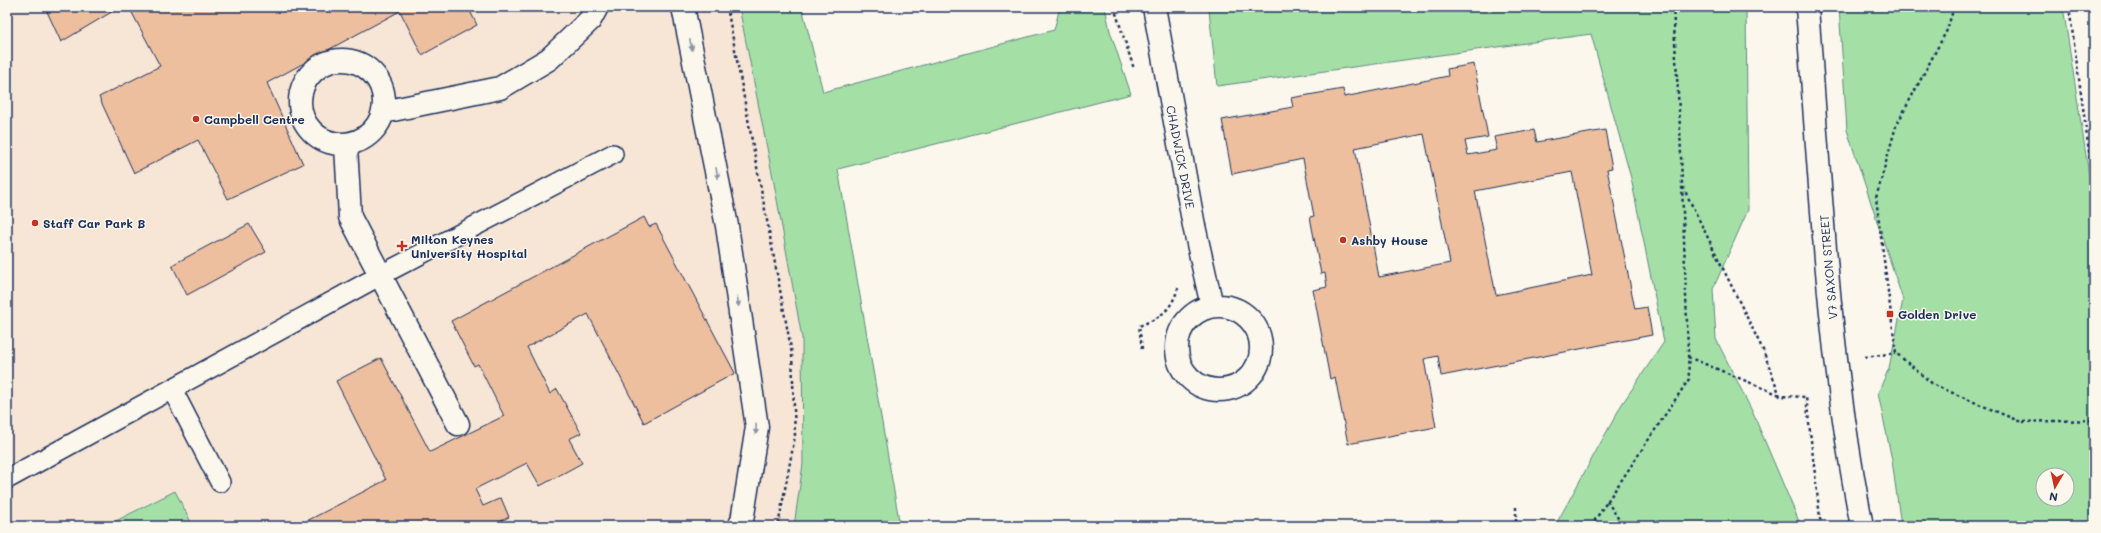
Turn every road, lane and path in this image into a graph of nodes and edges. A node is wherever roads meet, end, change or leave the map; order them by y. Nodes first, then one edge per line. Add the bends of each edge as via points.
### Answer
1 (597, 7) edge
2 (683, 7) edge
3 (727, 7) edge
4 (1114, 7) edge
5 (1154, 7) edge
6 (1673, 7) edge
7 (1807, 7) edge
8 (1954, 7) edge
9 (2069, 7) edge
10 (1136, 73) dead end
11 (383, 112) junction
12 (346, 146) junction
13 (613, 154) dead end
14 (1682, 186) junction
15 (2094, 187) edge
16 (379, 276) junction
17 (1180, 282) dead end
18 (1212, 306) dead end
19 (1142, 350) dead end
20 (1688, 357) junction
21 (172, 389) junction
22 (1780, 396) junction
23 (2094, 420) edge
24 (458, 424) dead end
25 (7, 479) edge
26 (220, 482) dead end
27 (1607, 501) junction
28 (1516, 507) dead end
29 (739, 526) edge
30 (778, 526) edge
31 (1516, 526) edge
32 (1591, 526) edge
33 (1623, 526) edge
34 (1821, 526) edge
35 (1862, 526) edge

1 - 11 street via 590,20 549,59 500,88
2 -> 29 street via 727,226 757,427 742,521
3 - 30 path via 792,354 795,436
4 - 10 path
5 - 18 street, CHADWICK DRIVE via 1191,211
6 - 14 path
7 - 35 street, V7 SAXON STREET via 1827,276 1850,466
8 - 23 path via 1947,30 1896,126 1876,198 1896,353 1934,386 2021,422
9 - 15 path
11 - 12 street via 374,133
11 - 12 street via 385,91 375,74 363,64 349,60 334,60 317,68 307,78 299,98 300,113 310,132 323,141
12 - 16 street via 350,217
13 - 16 lane
14 - 20 path
14 - 22 path via 1763,350
16 - 21 lane
16 - 24 street
17 - 19 path via 1174,299 1158,319 1139,326
20 - 22 path
20 - 27 path via 1689,379
21 - 25 lane
21 - 26 lane
22 - 34 path via 1806,397
27 - 32 path
27 - 33 path
28 - 31 path

